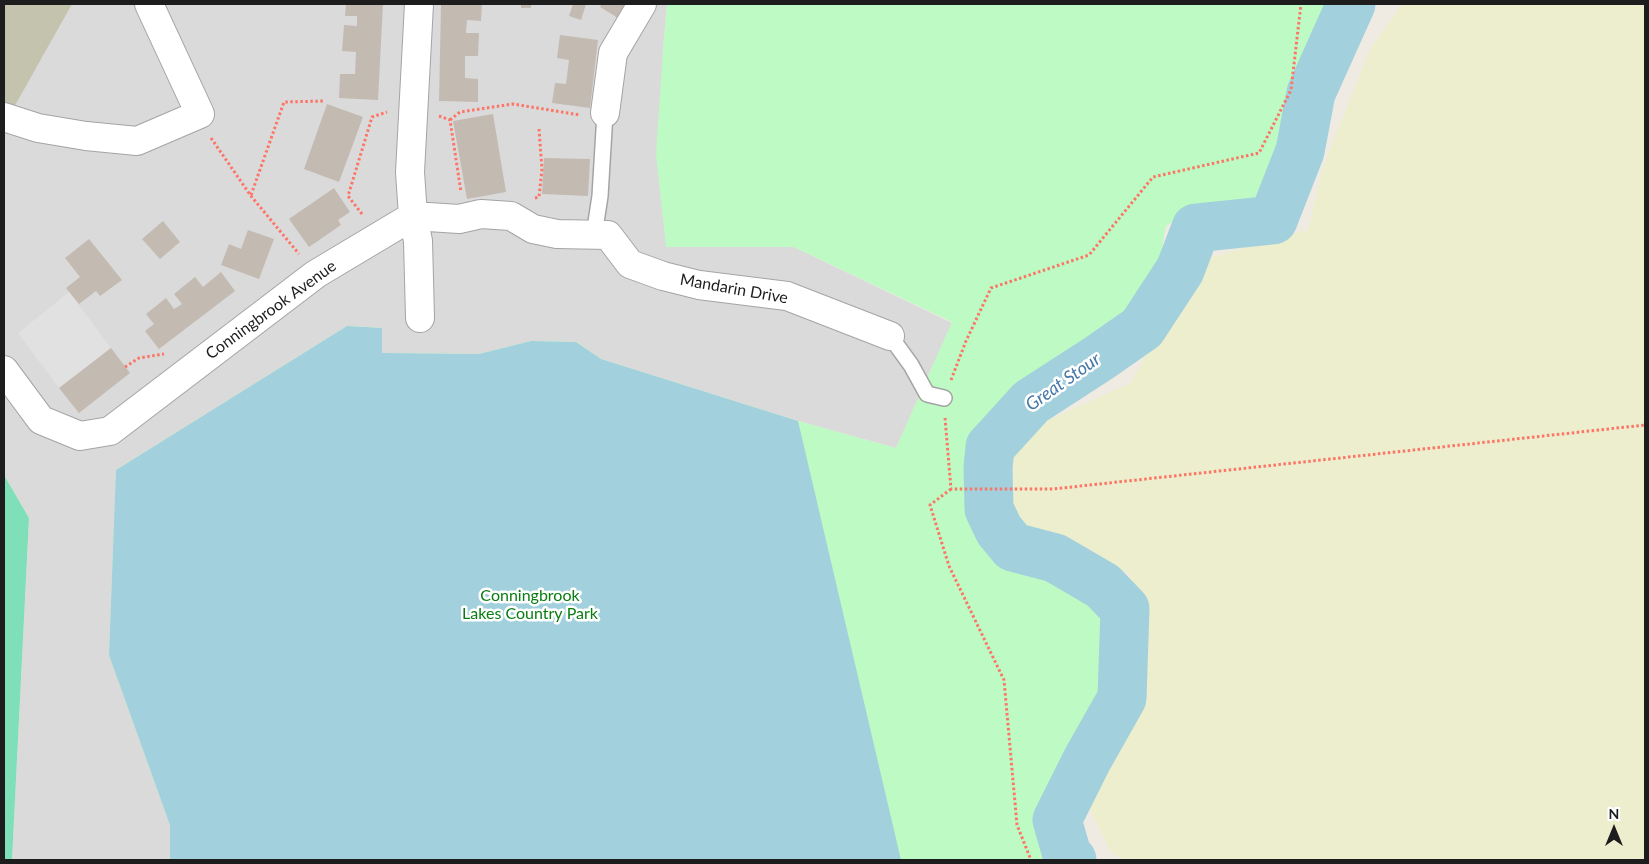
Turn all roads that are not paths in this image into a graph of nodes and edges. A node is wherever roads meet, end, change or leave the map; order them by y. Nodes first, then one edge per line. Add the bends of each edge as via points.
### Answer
1 (148, 4) edge
2 (419, 4) edge
3 (642, 4) edge
4 (605, 116) joint
5 (4, 117) edge
6 (413, 216) junction
7 (594, 235) junction
8 (420, 318) dead end
9 (890, 336) joint
10 (4, 370) edge
11 (944, 398) road end

1 - 5 street via 200,114 137,141 38,128
2 - 6 street via 410,172
3 - 4 street via 613,53
4 - 7 lane
6 - 7 street, Mandarin Drive via 459,219 481,214 511,216 533,229 557,234
6 - 8 street via 418,241
6 - 10 street, Conningbrook Avenue via 316,274 110,431 80,436 41,420
7 - 9 street, Mandarin Drive via 608,235 630,264 662,276 699,285 787,296
9 - 11 lane via 927,394

